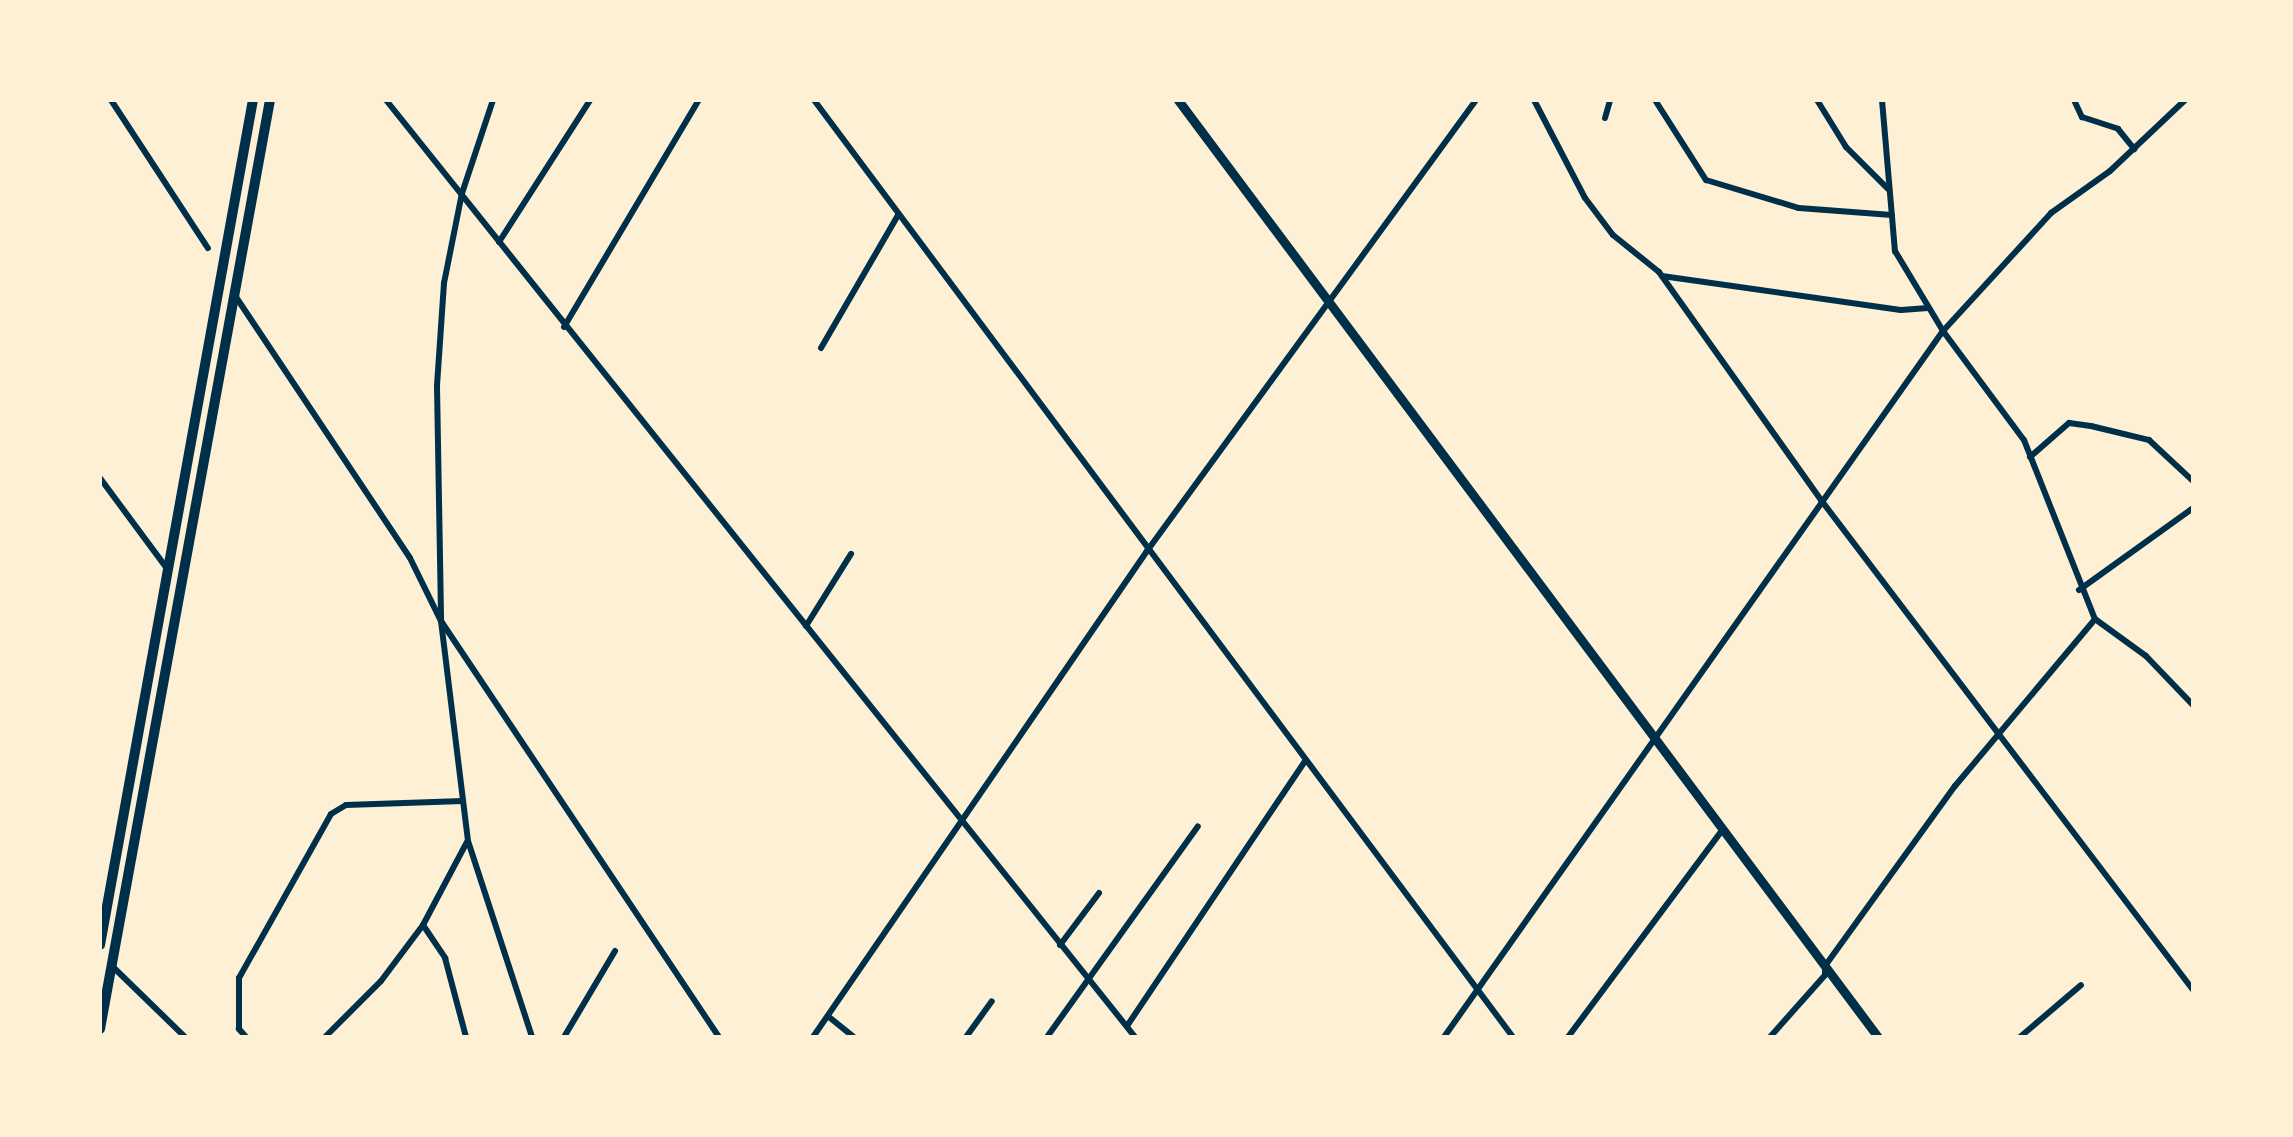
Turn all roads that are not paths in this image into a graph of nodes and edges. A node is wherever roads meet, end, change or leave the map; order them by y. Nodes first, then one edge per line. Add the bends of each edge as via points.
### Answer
1 (111, 100) edge
2 (254, 100) edge
3 (270, 100) edge
4 (386, 100) edge
5 (493, 100) edge
6 (590, 100) edge
7 (699, 100) edge
8 (814, 100) edge
9 (1178, 100) edge
10 (1476, 100) edge
11 (1534, 100) edge
12 (1610, 100) edge
13 (1655, 100) edge
14 (1817, 100) edge
15 (1882, 100) edge
16 (2074, 100) edge
17 (2185, 100) edge
18 (1605, 118) dead end
19 (2134, 149) junction
20 (1890, 189) junction
21 (462, 193) junction
22 (898, 214) junction
23 (1892, 215) junction
24 (499, 242) junction
25 (208, 248) dead end
26 (1661, 276) junction
27 (234, 294) junction
28 (1332, 306) junction
29 (1928, 308) junction
30 (564, 326) junction
31 (1943, 331) junction
32 (821, 348) dead end
33 (2030, 457) junction
34 (100, 478) edge
35 (2193, 481) edge
36 (1821, 500) junction
37 (2193, 508) edge
38 (1147, 551) junction
39 (850, 554) dead end
40 (168, 570) junction
41 (2079, 590) junction
42 (2095, 619) junction
43 (441, 621) junction
44 (806, 626) junction
45 (2193, 705) edge
46 (1655, 737) junction
47 (2002, 738) junction
48 (1304, 761) junction
49 (463, 801) junction
50 (960, 824) junction
51 (1198, 826) dead end
52 (1723, 829) junction
53 (468, 841) junction
54 (1099, 893) dead end
55 (103, 914) edge
56 (423, 924) junction
57 (100, 945) edge
58 (1060, 945) junction
59 (614, 950) dead end
60 (112, 966) junction
61 (1825, 966) junction
62 (1088, 982) junction
63 (2081, 985) dead end
64 (2193, 990) edge
65 (1476, 992) junction
66 (992, 1001) dead end
67 (828, 1017) junction
68 (1127, 1026) junction
69 (100, 1029) edge
70 (185, 1037) edge
71 (246, 1037) edge
72 (324, 1037) edge
73 (466, 1037) edge
74 (532, 1037) edge
75 (564, 1037) edge
76 (719, 1037) edge
77 (813, 1037) edge
78 (854, 1037) edge
79 (966, 1037) edge
80 (1047, 1037) edge
81 (1135, 1037) edge
82 (1444, 1037) edge
83 (1513, 1037) edge
84 (1568, 1037) edge
85 (1770, 1037) edge
86 (1878, 1037) edge
87 (2020, 1037) edge

1 - 25 street
2 - 40 main road
3 - 27 main road
4 - 21 street
5 - 21 street
6 - 24 street
7 - 30 street
8 - 22 street
9 - 28 main road
10 - 28 street
11 - 26 street via 1586,198 1614,235
12 - 18 street
13 - 23 street via 1706,180 1799,208
14 - 20 street via 1846,147
15 - 20 street
16 - 19 street via 2082,116 2118,128
17 - 19 street
19 - 31 street via 2051,213
20 - 23 street
21 - 24 street
21 - 43 street via 444,283 437,386
22 - 32 street
22 - 38 street
23 - 29 street via 1895,251
24 - 30 street
26 - 29 street via 1901,310
26 - 36 street
27 - 43 street via 410,558
27 - 60 main road
28 - 38 street
28 - 46 main road
29 - 31 street
30 - 44 street
31 - 33 street
31 - 36 street
33 - 35 street via 2069,424 2091,426 2149,440
33 - 41 street
34 - 40 street
36 - 46 street
36 - 47 street
37 - 41 street
38 - 48 street
38 - 50 street
39 - 44 street
40 - 55 main road
41 - 42 street
42 - 45 street via 2146,656
42 - 47 street
43 - 49 street
43 - 76 street
44 - 50 street
46 - 52 main road
46 - 65 street
47 - 61 street via 1955,786
47 - 64 street
48 - 65 street
48 - 68 street
49 - 53 street
49 - 71 street via 346,805 331,814 239,978 239,1029
50 - 58 street
50 - 67 street
51 - 62 street
52 - 61 main road
52 - 84 street
53 - 56 street
53 - 74 street
54 - 58 street
55 - 57 main road
56 - 72 street via 381,981
56 - 73 street via 445,958
58 - 62 street
59 - 75 street
60 - 69 main road
60 - 70 street
61 - 85 street via 1825,975
61 - 86 main road
62 - 68 street
62 - 80 street
63 - 87 street
65 - 82 street
65 - 83 street
66 - 79 street
67 - 77 street
67 - 78 street
68 - 81 street

